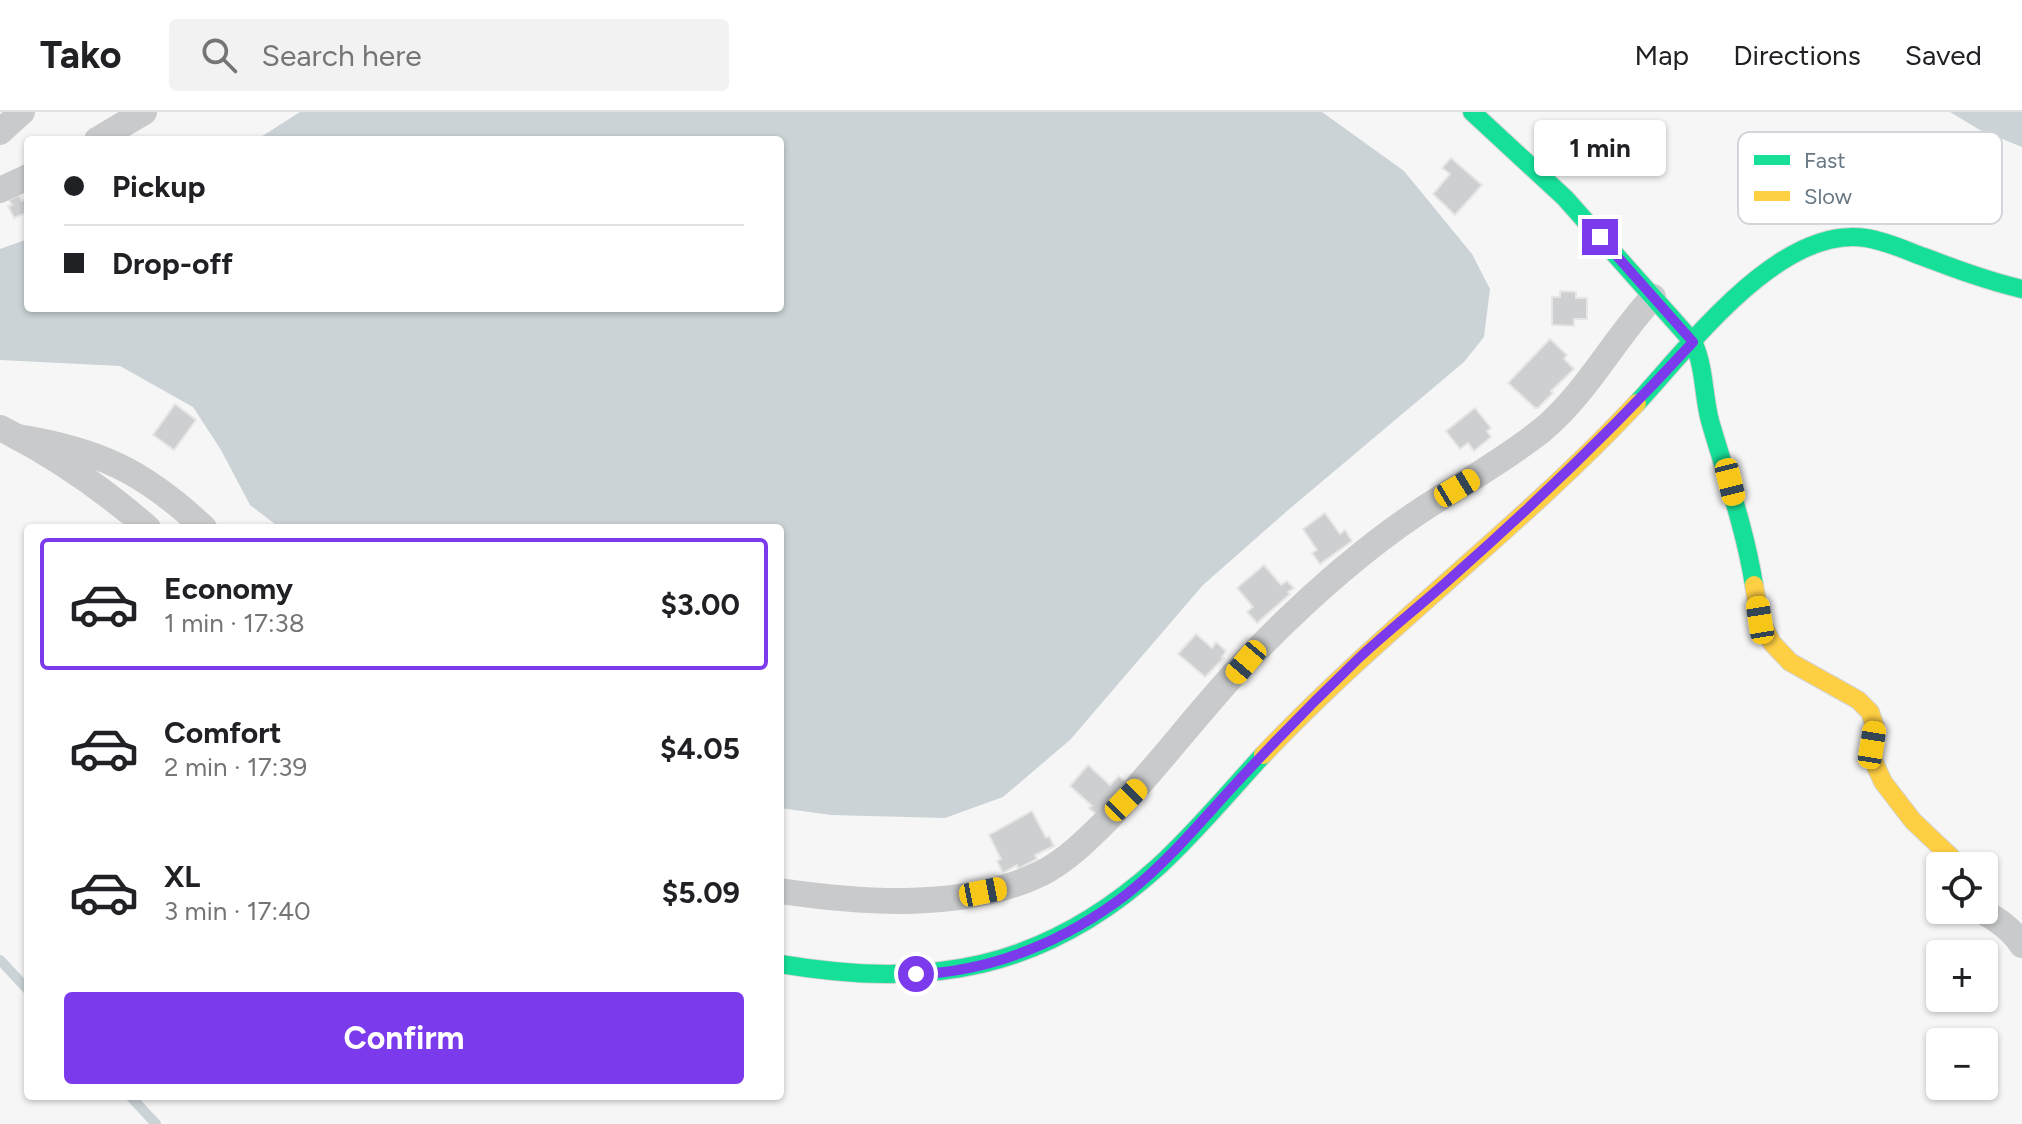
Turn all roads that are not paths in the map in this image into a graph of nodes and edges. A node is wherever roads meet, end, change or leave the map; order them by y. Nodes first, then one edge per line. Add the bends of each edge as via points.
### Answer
1 (22, 112) edge
2 (144, 112) edge
3 (1472, 112) edge
4 (0, 132) edge
5 (104, 136) edge
6 (24, 179) edge
7 (0, 190) edge
8 (2022, 289) edge
9 (1653, 297) junction
10 (1693, 342) junction
11 (9, 433) edge
12 (143, 524) edge
13 (200, 524) edge
14 (1946, 852) edge
15 (784, 892) edge
16 (1998, 921) edge
17 (2022, 945) edge
18 (784, 965) edge

1 - 4 street
2 - 5 street
3 - 9 street via 1565,198
6 - 7 street
8 - 10 street via 1872,238 1845,237 1818,243 1773,266 1734,297
9 - 10 street
9 - 15 street via 1579,394 1551,421 1418,512 1314,596 1246,662 1143,783 1075,851 1043,873 959,896 890,901
10 - 14 street via 1749,554 1760,620 1790,662 1870,712 1875,727 1873,760 1883,782
10 - 18 street via 1617,424 1360,657 1127,894 1029,950 975,968 873,976
11 - 12 street via 54,457
11 - 13 street via 110,461 152,483
16 - 17 street

